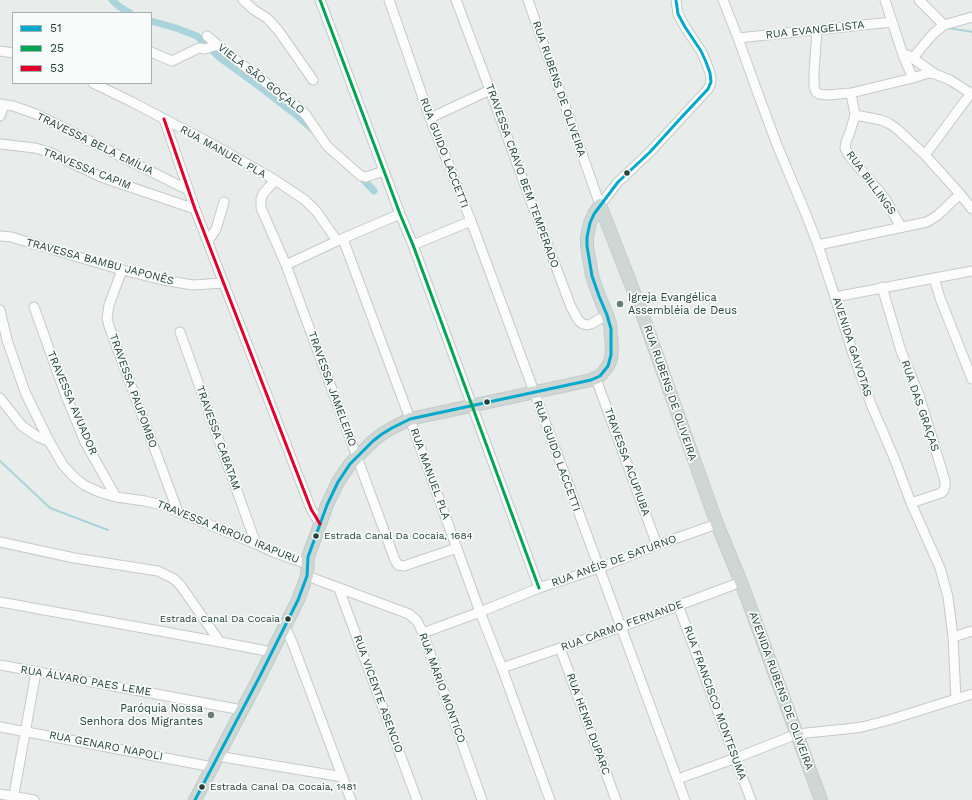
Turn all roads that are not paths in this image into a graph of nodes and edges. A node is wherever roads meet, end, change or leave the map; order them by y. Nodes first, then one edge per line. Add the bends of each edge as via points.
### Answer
1 (243, 0) edge
2 (320, 0) edge
3 (388, 0) edge
4 (456, 0) edge
5 (528, 0) edge
6 (676, 0) edge
7 (723, 0) edge
8 (885, 0) edge
9 (919, 0) edge
10 (972, 17) edge
11 (892, 22) junction
12 (944, 25) junction
13 (818, 30) junction
14 (207, 36) dead end
15 (738, 38) junction
16 (216, 45) junction
17 (901, 49) junction
18 (0, 51) edge
19 (12, 52) edge
20 (152, 52) edge
21 (913, 58) junction
22 (935, 74) junction
23 (913, 78) junction
24 (313, 80) dead end
25 (95, 84) edge
26 (490, 90) junction
27 (851, 93) junction
28 (972, 93) edge
29 (2, 104) edge
30 (855, 115) junction
31 (0, 116) edge
32 (430, 118) junction
33 (164, 119) junction
34 (0, 144) edge
35 (925, 155) junction
36 (384, 171) junction
37 (275, 180) junction
38 (188, 190) junction
39 (960, 194) junction
40 (224, 202) dead end
41 (600, 205) junction
42 (195, 209) junction
43 (972, 209) edge
44 (400, 214) junction
45 (471, 221) junction
46 (901, 227) junction
47 (0, 236) edge
48 (340, 240) junction
49 (208, 241) junction
50 (414, 244) junction
51 (818, 245) junction
52 (286, 265) junction
53 (122, 270) junction
54 (972, 271) edge
55 (934, 278) junction
56 (224, 283) junction
57 (882, 287) junction
58 (835, 297) junction
59 (34, 307) dead end
60 (0, 310) edge
61 (607, 315) junction
62 (180, 332) dead end
63 (596, 379) junction
64 (972, 379) edge
65 (534, 393) junction
66 (0, 398) edge
67 (472, 406) junction
68 (410, 419) junction
69 (49, 441) junction
70 (358, 457) junction
71 (116, 497) junction
72 (911, 503) junction
73 (178, 512) junction
74 (320, 524) junction
75 (717, 524) junction
76 (0, 542) edge
77 (256, 544) junction
78 (658, 545) junction
79 (457, 548) junction
80 (307, 564) junction
81 (599, 568) junction
82 (307, 576) junction
83 (740, 582) junction
84 (539, 588) junction
85 (339, 589) junction
86 (0, 602) edge
87 (678, 606) junction
88 (480, 612) junction
89 (285, 627) junction
90 (621, 627) junction
91 (972, 631) edge
92 (423, 633) junction
93 (952, 637) junction
94 (220, 642) junction
95 (560, 648) junction
96 (272, 652) junction
97 (0, 665) edge
98 (502, 668) junction
99 (36, 672) junction
100 (972, 694) edge
101 (956, 699) junction
102 (242, 710) junction
103 (0, 727) edge
104 (25, 731) junction
105 (797, 734) junction
106 (219, 756) junction
107 (736, 758) junction
108 (213, 766) junction
109 (343, 777) junction
110 (678, 779) junction
111 (0, 794) edge
112 (14, 798) edge
113 (34, 800) edge
114 (195, 800) edge
115 (351, 800) edge
116 (417, 800) edge
117 (482, 800) edge
118 (550, 800) edge
119 (616, 800) edge
120 (685, 800) edge
121 (750, 800) edge
122 (821, 800) edge

1 - 24 street via 278,30
2 - 36 street
3 - 32 street, RUA GUIDO LACCETTI
4 - 26 street, TRAVESSA CRAVO BEM TEMPERADO
5 - 41 street, RUA RUBENS DE OLIVEIRA
6 - 41 street via 678,14 706,62 711,79 710,86 650,152 618,182
7 - 15 street, AVENIDA GAIVOTAS
8 - 11 street
9 - 12 street
10 - 12 street
11 - 13 street, RUA EVANGELISTA
11 - 17 street
12 - 21 street
13 - 15 street, RUA EVANGELISTA
13 - 27 street via 814,72 816,92 823,95
14 - 16 street, VIELA SÃO GOÇALO
15 - 51 street, AVENIDA GAIVOTAS via 777,145
16 - 20 street via 206,49 199,48 172,61
16 - 36 street, VIELA SÃO GOÇALO via 299,108 327,146 361,176 366,177
17 - 21 street
17 - 23 street
18 - 19 street
21 - 22 street
22 - 23 street via 922,74
22 - 28 street
23 - 27 street
25 - 33 street, RUA MANUEL PLA
26 - 32 street
26 - 61 street, TRAVESSA CRAVO BEM TEMPERADO via 571,307 583,324 591,324
27 - 30 street, RUA BILLINGS
28 - 35 street
29 - 31 street
29 - 38 street, TRAVESSA BELA EMÍLIA via 36,114
30 - 35 street via 888,123
30 - 46 street, RUA BILLINGS via 845,145 846,152 884,197
32 - 45 street, RUA GUIDO LACCETTI
33 - 37 street, RUA MANUEL PLA
33 - 38 street
34 - 42 street, TRAVESSA CAPIM via 44,150 101,177
35 - 39 street
36 - 44 street
37 - 48 street, RUA MANUEL PLA via 311,205
37 - 52 street, TRAVESSA JAMELEIRO via 263,194 261,204
38 - 42 street
39 - 43 street
39 - 46 street via 934,218
40 - 49 street via 216,229
41 - 61 main road via 590,223 587,246 592,276
41 - 75 main road, RUA RUBENS DE OLIVEIRA via 639,305
42 - 49 street
44 - 48 street
44 - 50 street
45 - 50 street
45 - 65 street, RUA GUIDO LACCETTI
46 - 51 street
47 - 53 street, TRAVESSA BAMBU JAPONÊS
48 - 52 street
48 - 68 street, RUA MANUEL PLA
49 - 56 street
50 - 67 street
51 - 58 street, AVENIDA GAIVOTAS
52 - 70 street, TRAVESSA JAMELEIRO
53 - 56 street, TRAVESSA BAMBU JAPONÊS via 193,285
53 - 73 street, TRAVESSA PAUPOMBO via 107,318
54 - 55 street
55 - 57 street
55 - 64 street
56 - 74 street via 311,509
57 - 58 street
57 - 72 street, RUA DAS GRAÇAS via 945,481 941,493
58 - 72 street, AVENIDA GAIVOTAS via 871,404
59 - 71 street, TRAVESSA AVUADOR via 66,396 86,442
60 - 69 street, TRAVESSA ARROIO IRAPURU via 7,340 25,392
61 - 63 main road via 611,330 611,359
62 - 77 street, TRAVESSA CABATAM
63 - 65 main road
63 - 78 street, TRAVESSA ACUPIUBA
65 - 67 main road
65 - 81 street, RUA GUIDO LACCETTI
66 - 69 street via 22,426
67 - 68 main road
67 - 84 street
68 - 70 main road via 382,434
68 - 79 street, RUA MANUEL PLA
69 - 71 street, TRAVESSA ARROIO IRAPURU via 63,465 74,477 84,485
70 - 74 main road via 338,482
70 - 79 street, TRAVESSA JAMELEIRO via 398,565 404,566
71 - 73 street, TRAVESSA ARROIO IRAPURU via 145,500
72 - 93 street, AVENIDA GAIVOTAS via 940,568 948,597
73 - 77 street, TRAVESSA ARROIO IRAPURU
74 - 80 main road
75 - 78 street, RUA ANÉIS DE SATURNO
75 - 83 main road, RUA RUBENS DE OLIVEIRA
76 - 94 street via 74,558 158,571 174,579 181,586
77 - 80 street, TRAVESSA ARROIO IRAPURU
78 - 81 street, RUA ANÉIS DE SATURNO
79 - 88 street, RUA MANUEL PLA
80 - 82 main road
81 - 84 street, RUA ANÉIS DE SATURNO
81 - 90 street, RUA GUIDO LACCETTI
82 - 85 street, RUA MÁRIO MONTICO
82 - 89 main road
83 - 87 street, RUA CARMO FERNANDE
83 - 105 main road, AVENIDA RUBENS DE OLIVEIRA
84 - 88 street, RUA ANÉIS DE SATURNO
85 - 92 street, RUA MÁRIO MONTICO via 409,614 417,621
85 - 116 street, RUA VICENTE ASENCIO
86 - 94 street
87 - 90 street, RUA CARMO FERNANDE
87 - 107 street, RUA FRANCISCO MONTESUMA
88 - 92 street, RUA ANÉIS DE SATURNO
88 - 98 street, RUA MANUEL PLA
89 - 96 main road
89 - 109 street
90 - 95 street, RUA CARMO FERNANDE
90 - 110 street, RUA GUIDO LACCETTI
91 - 93 street
92 - 117 street, RUA MÁRIO MONTICO
93 - 101 street, AVENIDA GAIVOTAS
94 - 96 street
95 - 98 street, RUA CARMO FERNANDE
95 - 119 street, RUA HENRI DUPARC
96 - 102 main road
97 - 99 street, RUA ÁLVARO PAES LEME
98 - 118 street, RUA MANUEL PLA
99 - 102 street, RUA ÁLVARO PAES LEME
99 - 104 street
100 - 101 street
101 - 105 street via 862,726
102 - 106 main road
103 - 104 street, RUA GENARO NAPOLI
104 - 108 street, RUA GENARO NAPOLI
104 - 112 street
105 - 107 street
105 - 122 main road, AVENIDA RUBENS DE OLIVEIRA
106 - 108 main road
106 - 109 street
107 - 110 street
107 - 121 street, RUA FRANCISCO MONTESUMA
108 - 114 main road
109 - 115 street
110 - 120 street, RUA GUIDO LACCETTI
111 - 112 street
112 - 113 street

